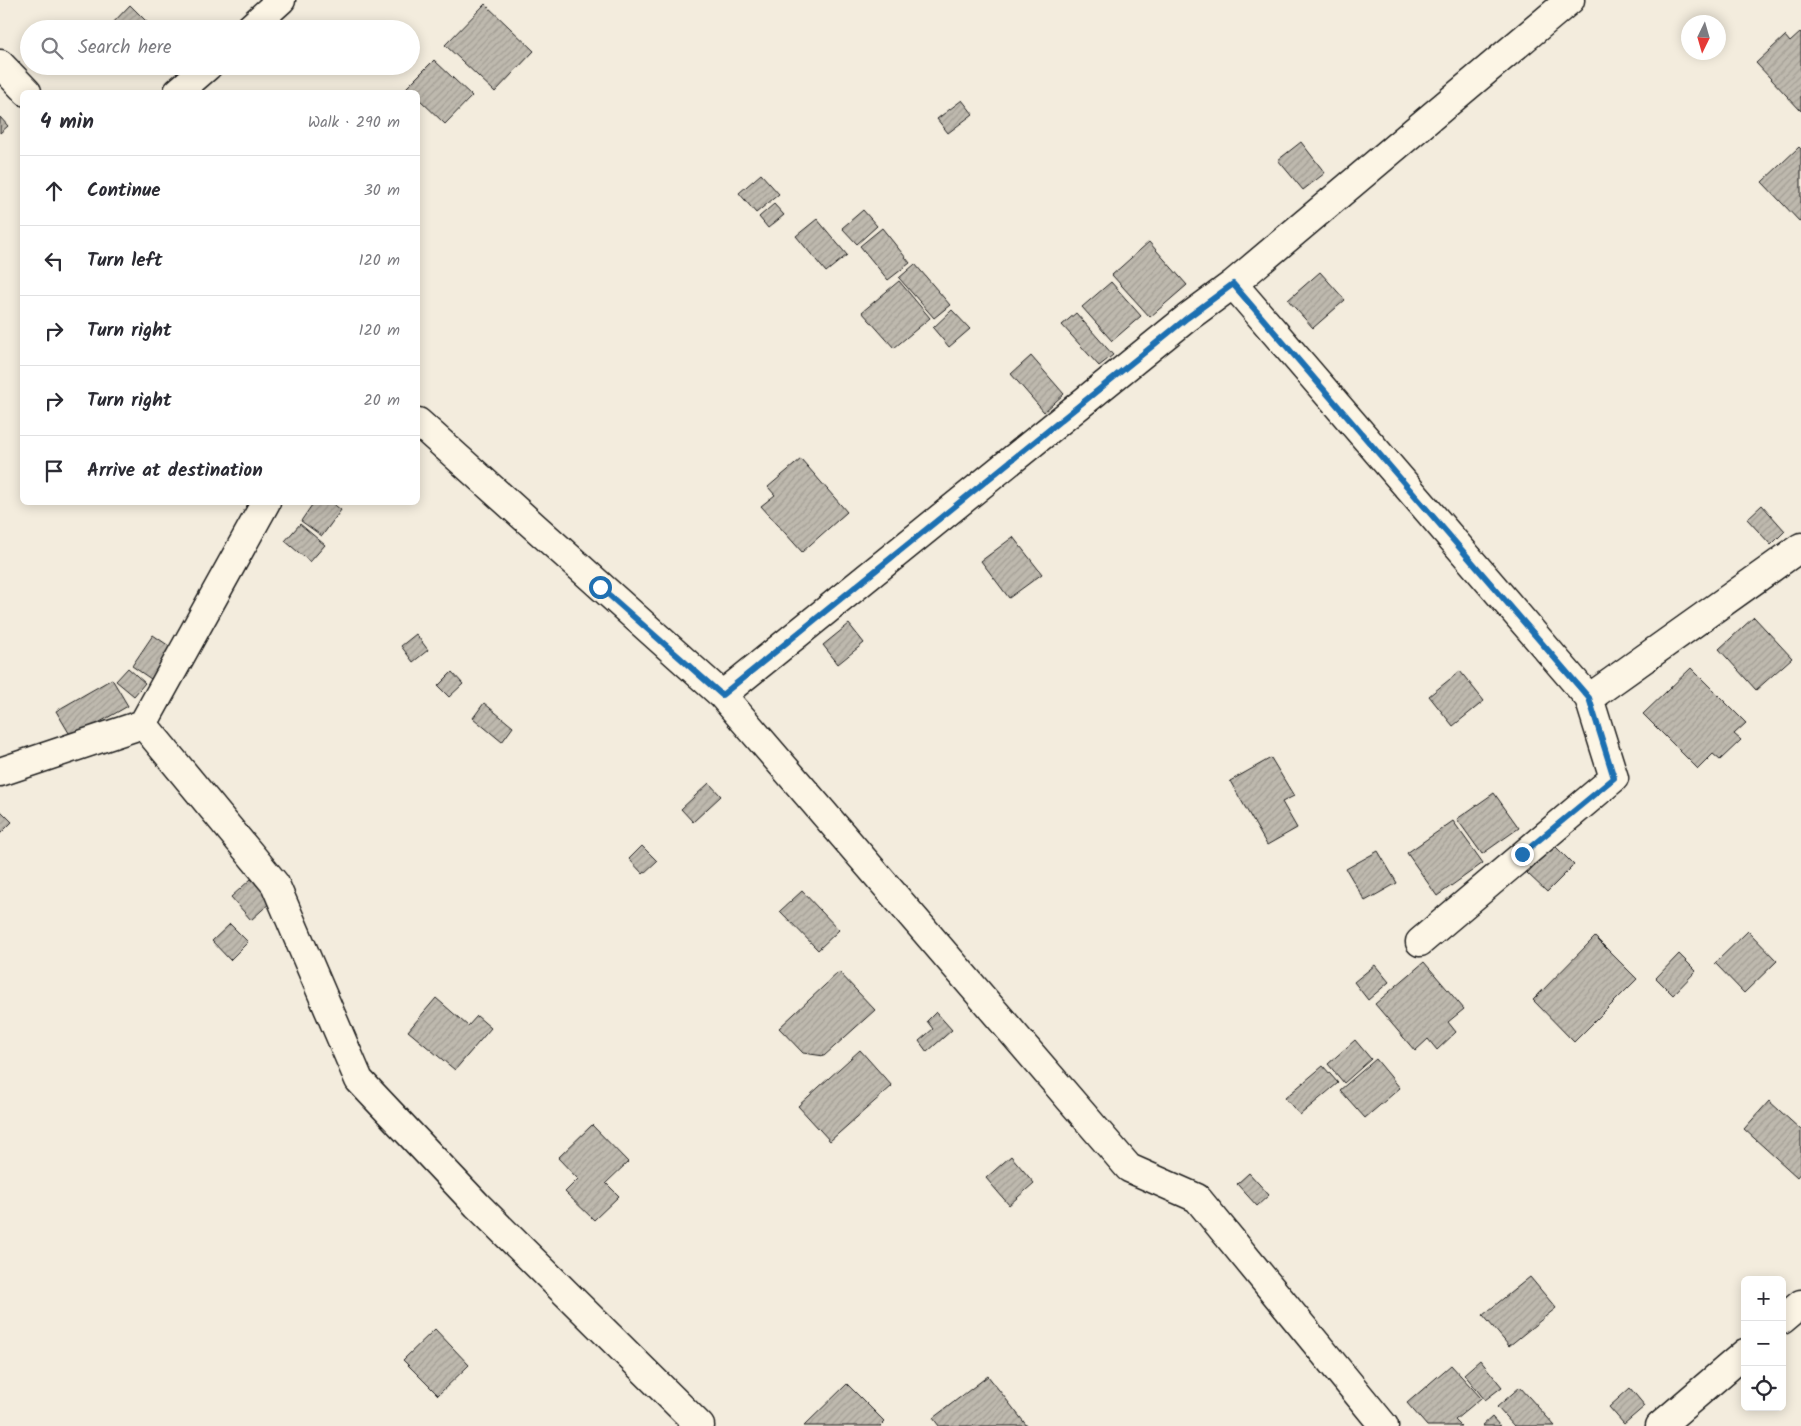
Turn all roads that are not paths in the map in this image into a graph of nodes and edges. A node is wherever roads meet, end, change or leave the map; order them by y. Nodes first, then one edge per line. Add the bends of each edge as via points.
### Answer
1 (281, 0) edge
2 (1570, 0) edge
3 (259, 20) edge
4 (0, 64) edge
5 (198, 75) edge
6 (25, 90) edge
7 (180, 90) edge
8 (1233, 284) junction
9 (420, 424) edge
10 (264, 505) edge
11 (1801, 547) edge
12 (722, 695) junction
13 (1589, 698) junction
14 (143, 724) junction
15 (0, 772) edge
16 (1420, 942) dead end
17 (1801, 1304) edge
18 (1786, 1317) edge
19 (1741, 1356) edge
20 (700, 1426) edge
21 (1384, 1426) edge
22 (1660, 1426) edge

1 - 3 street
2 - 8 street
4 - 6 street
5 - 7 street
8 - 12 street
8 - 13 street
9 - 12 street
10 - 14 street
11 - 13 street
12 - 21 street via 1129,1168 1197,1198
13 - 16 street via 1614,778
14 - 15 street
14 - 20 street via 275,884 359,1080 477,1205
17 - 18 street
19 - 22 street

